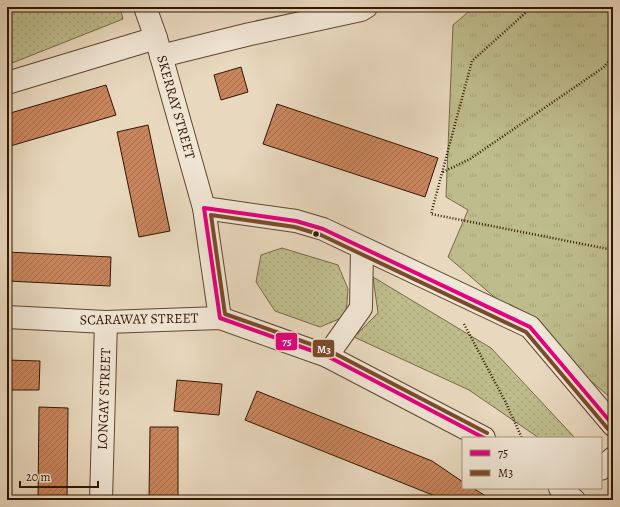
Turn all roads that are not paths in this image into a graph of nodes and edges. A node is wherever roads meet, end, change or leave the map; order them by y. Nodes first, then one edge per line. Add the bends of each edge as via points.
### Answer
1 (145, 7) edge
2 (366, 7) edge
3 (159, 47) junction
4 (7, 83) edge
5 (204, 208) junction
6 (362, 248) junction
7 (7, 317) edge
8 (220, 318) junction
9 (106, 322) junction
10 (327, 356) junction
11 (613, 425) edge
12 (482, 437) edge
13 (613, 458) edge
14 (602, 468) edge
15 (101, 500) edge

1 - 3 street, SKERRAY STREET
2 - 3 street via 250,34
3 - 4 street
3 - 5 street, SKERRAY STREET
5 - 6 street via 296,221 323,229
5 - 8 street, SKERRAY STREET
6 - 10 street via 361,308
6 - 11 street via 530,328
7 - 9 street, SCARAWAY STREET
8 - 9 street, SCARAWAY STREET
8 - 10 street, SCARAWAY STREET
9 - 15 street, LONGAY STREET
10 - 12 street, SCARAWAY STREET
13 - 14 street

